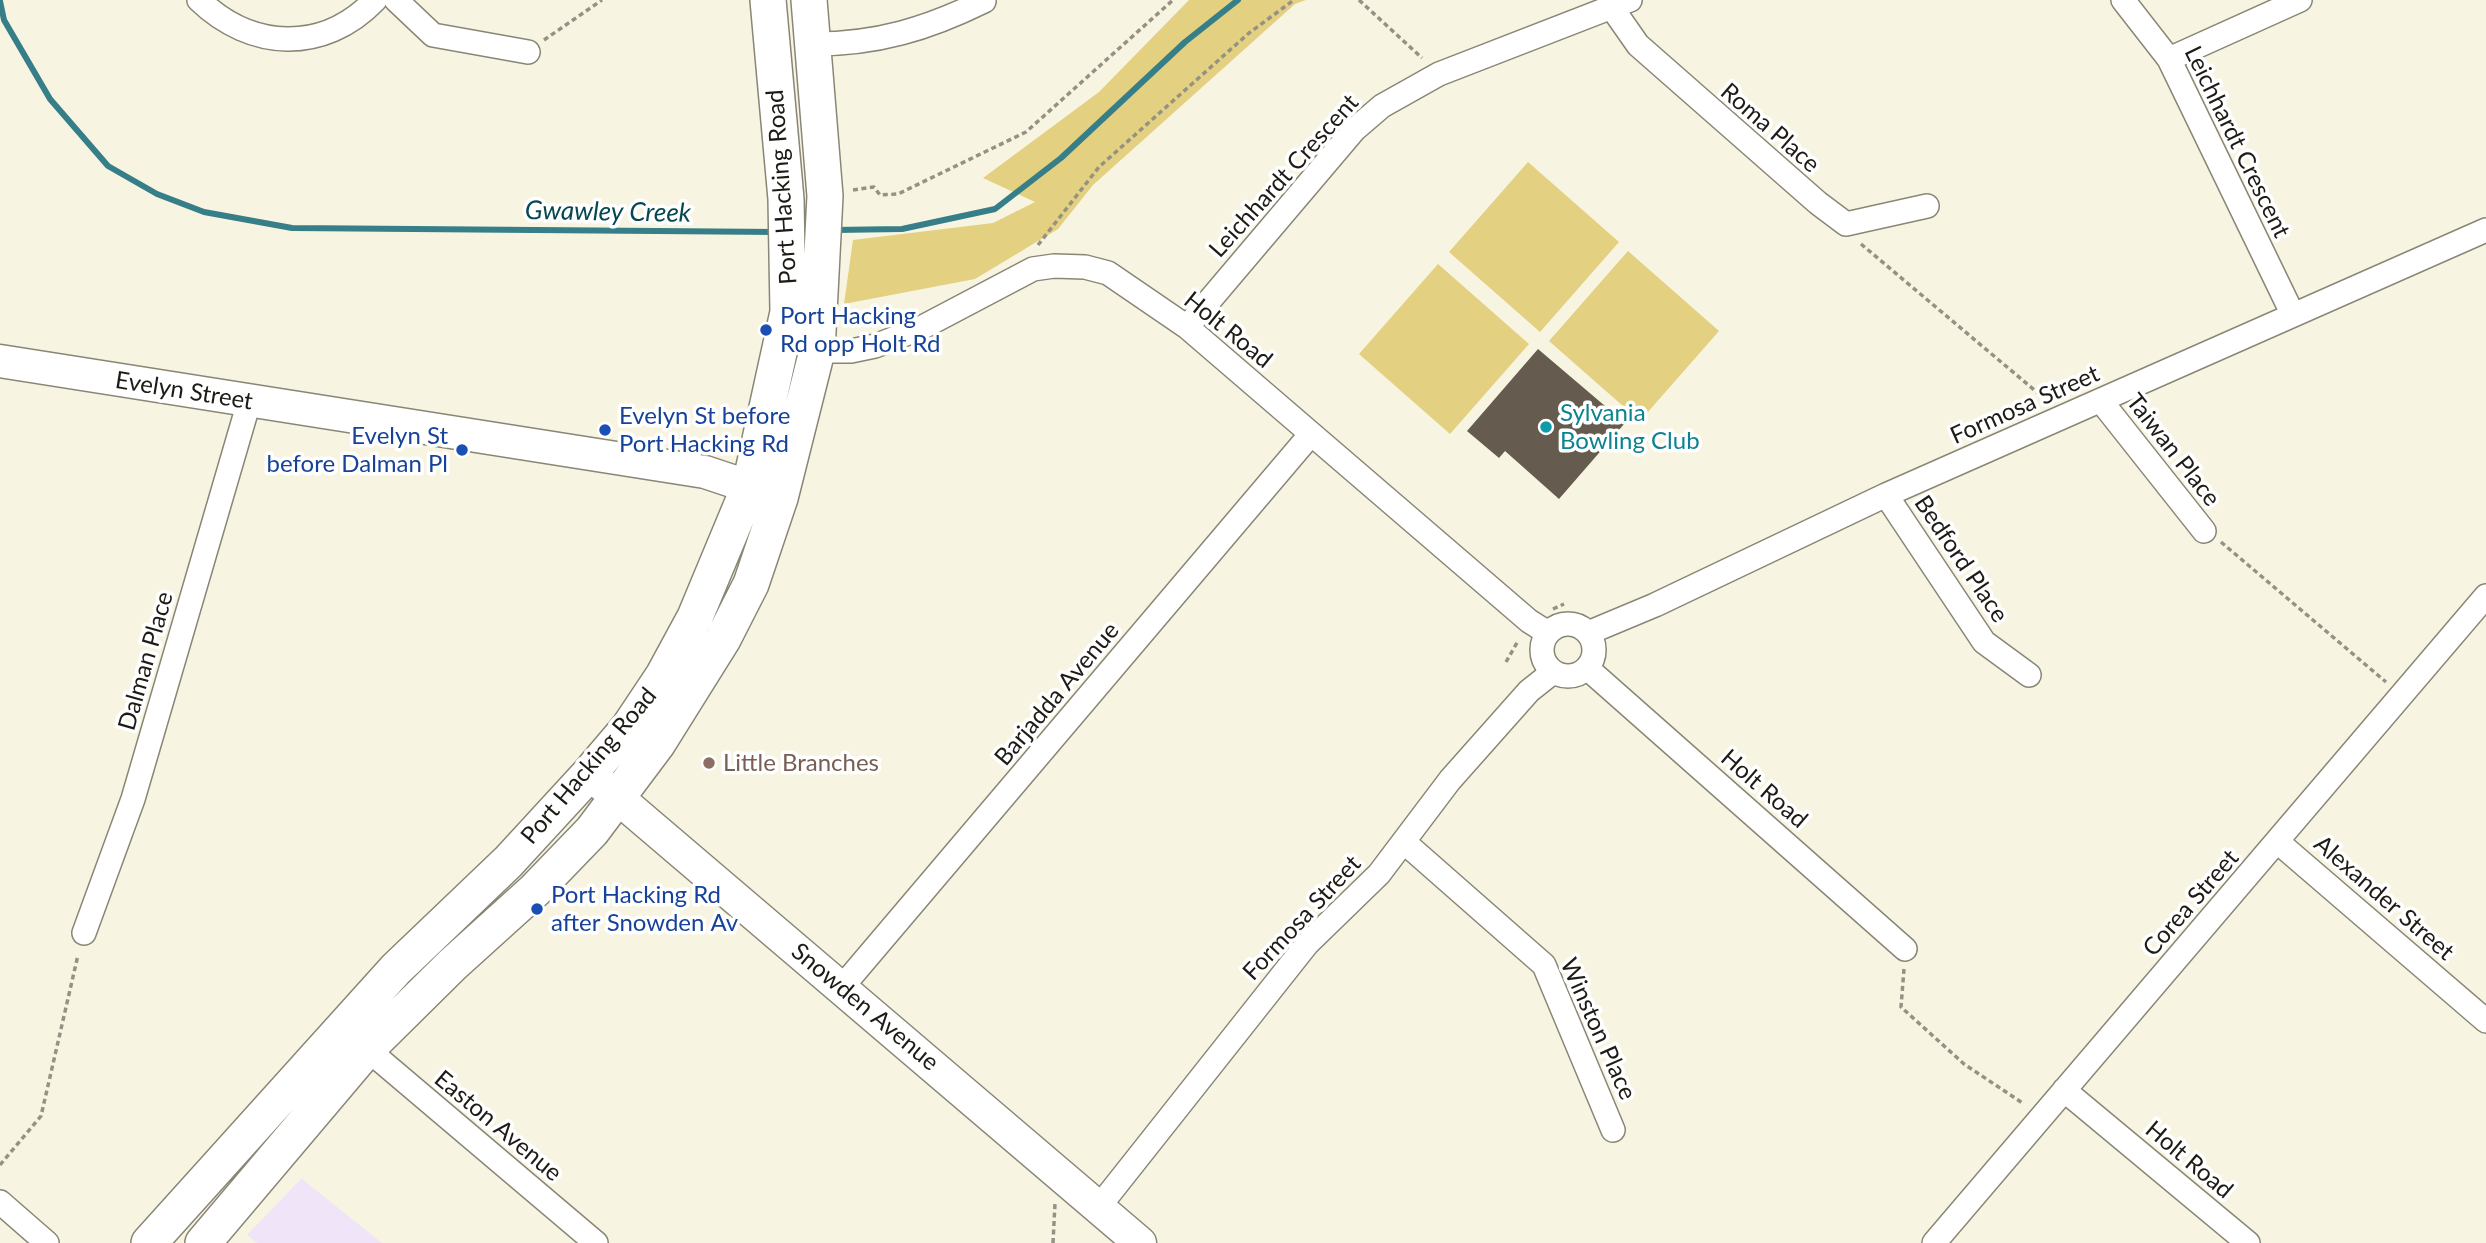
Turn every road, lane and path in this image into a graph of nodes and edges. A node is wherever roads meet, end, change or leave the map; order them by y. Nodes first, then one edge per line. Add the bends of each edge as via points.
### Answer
1 (199, 0) edge
2 (375, 0) edge
3 (396, 0) edge
4 (603, 0) edge
5 (768, 0) edge
6 (809, 0) edge
7 (1173, 0) edge
8 (1294, 0) edge
9 (1359, 0) edge
10 (2123, 0) edge
11 (2300, 0) edge
12 (984, 1) edge
13 (1620, 3) edge
14 (814, 44) junction
15 (528, 52) joint
16 (2169, 60) junction
17 (1438, 74) junction
18 (837, 194) junction
19 (1927, 206) dead end
20 (1846, 224) junction
21 (2486, 230) edge
22 (1016, 276) junction
23 (2293, 315) junction
24 (1187, 327) junction
25 (817, 351) junction
26 (0, 361) edge
27 (249, 401) junction
28 (2101, 401) junction
29 (2065, 417) junction
30 (1311, 434) junction
31 (765, 492) junction
32 (1886, 495) junction
33 (2204, 531) joint
34 (2486, 596) edge
35 (2479, 621) edge
36 (1588, 633) junction
37 (1548, 634) junction
38 (1587, 668) junction
39 (1553, 672) junction
40 (2029, 675) dead end
41 (2401, 694) junction
42 (589, 774) junction
43 (618, 798) junction
44 (1404, 842) junction
45 (2279, 843) junction
46 (84, 933) joint
47 (1905, 949) joint
48 (842, 987) junction
49 (2486, 1021) edge
50 (367, 1049) junction
51 (2064, 1090) junction
52 (2040, 1115) junction
53 (1613, 1130) dead end
54 (0, 1165) edge
55 (1060, 1175) junction
56 (188, 1198) junction
57 (0, 1202) edge
58 (1098, 1208) junction
59 (47, 1243) edge
60 (149, 1243) edge
61 (166, 1243) edge
62 (203, 1243) edge
63 (596, 1243) edge
64 (1053, 1243) edge
65 (1140, 1243) edge
66 (1934, 1243) edge
67 (2248, 1243) edge

1 - 2 street via 220,20 274,40 301,39 346,25
3 - 15 street via 433,35
4 - 15 path
5 - 31 main road, Port Hacking Road via 789,284
6 - 14 main road, Port Hacking Road
7 - 18 path via 1026,132 898,194 880,195 874,187
8 - 22 path via 1250,33 1099,167
9 - 17 path
10 - 16 street, Leichhardt Crescent
11 - 16 street
12 - 14 street via 937,24 853,44
13 - 17 street, Leichhardt Crescent
13 - 20 street, Roma Place via 1648,55
14 - 18 main road, Port Hacking Road
16 - 23 street, Leichhardt Crescent
17 - 24 street, Leichhardt Crescent via 1382,106 1354,130
18 - 25 main road, Port Hacking Road via 822,271
19 - 20 street
20 - 29 path via 1864,247
21 - 23 street, Formosa Street
22 - 24 street, Holt Road via 1054,266 1108,273
22 - 25 street, Holt Road via 921,328 875,346
23 - 28 street, Formosa Street
24 - 30 street, Holt Road
25 - 31 main road, Port Hacking Road
26 - 27 street, Evelyn Street
27 - 31 street, Evelyn Street via 705,472
27 - 46 street, Dalman Place via 136,788
28 - 29 street, Formosa Street
28 - 33 street, Taiwan Place
29 - 32 street, Formosa Street
30 - 37 street, Holt Road
30 - 48 street, Barjadda Avenue
31 - 42 main road, Port Hacking Road via 663,676 629,727
31 - 43 main road, Port Hacking Road via 751,584 659,743
32 - 36 street, Formosa Street via 1655,606
32 - 40 street, Bedford Place via 1984,642
33 - 41 path via 2235,550
34 - 35 street, Corea Street
35 - 41 street, Corea Street
36 - 37 street via 1568,624
36 - 38 street via 1594,655
37 - 39 street via 1542,654
38 - 39 street via 1575,676
38 - 47 street, Holt Road
39 - 44 street, Formosa Street via 1529,691 1450,780
41 - 45 street, Corea Street
42 - 43 street, Snowden Avenue
42 - 56 main road, Port Hacking Road via 508,862 396,969
43 - 48 street, Snowden Avenue
43 - 50 main road, Port Hacking Road via 536,890
44 - 53 street, Winston Place via 1544,965
44 - 58 street, Formosa Street via 1379,874 1307,944
45 - 49 street, Alexander Street
45 - 51 street, Corea Street
46 - 54 path via 41,1116
47 - 52 path via 1901,1007 1964,1063
48 - 55 street, Snowden Avenue
50 - 62 main road, Port Hacking Road
50 - 63 street, Easton Avenue
51 - 52 street, Corea Street
51 - 67 street, Holt Road
52 - 66 street, Corea Street
55 - 58 street, Snowden Avenue
55 - 64 path
56 - 60 main road, Port Hacking Road
56 - 61 main road
57 - 59 street
58 - 65 street, Snowden Avenue

